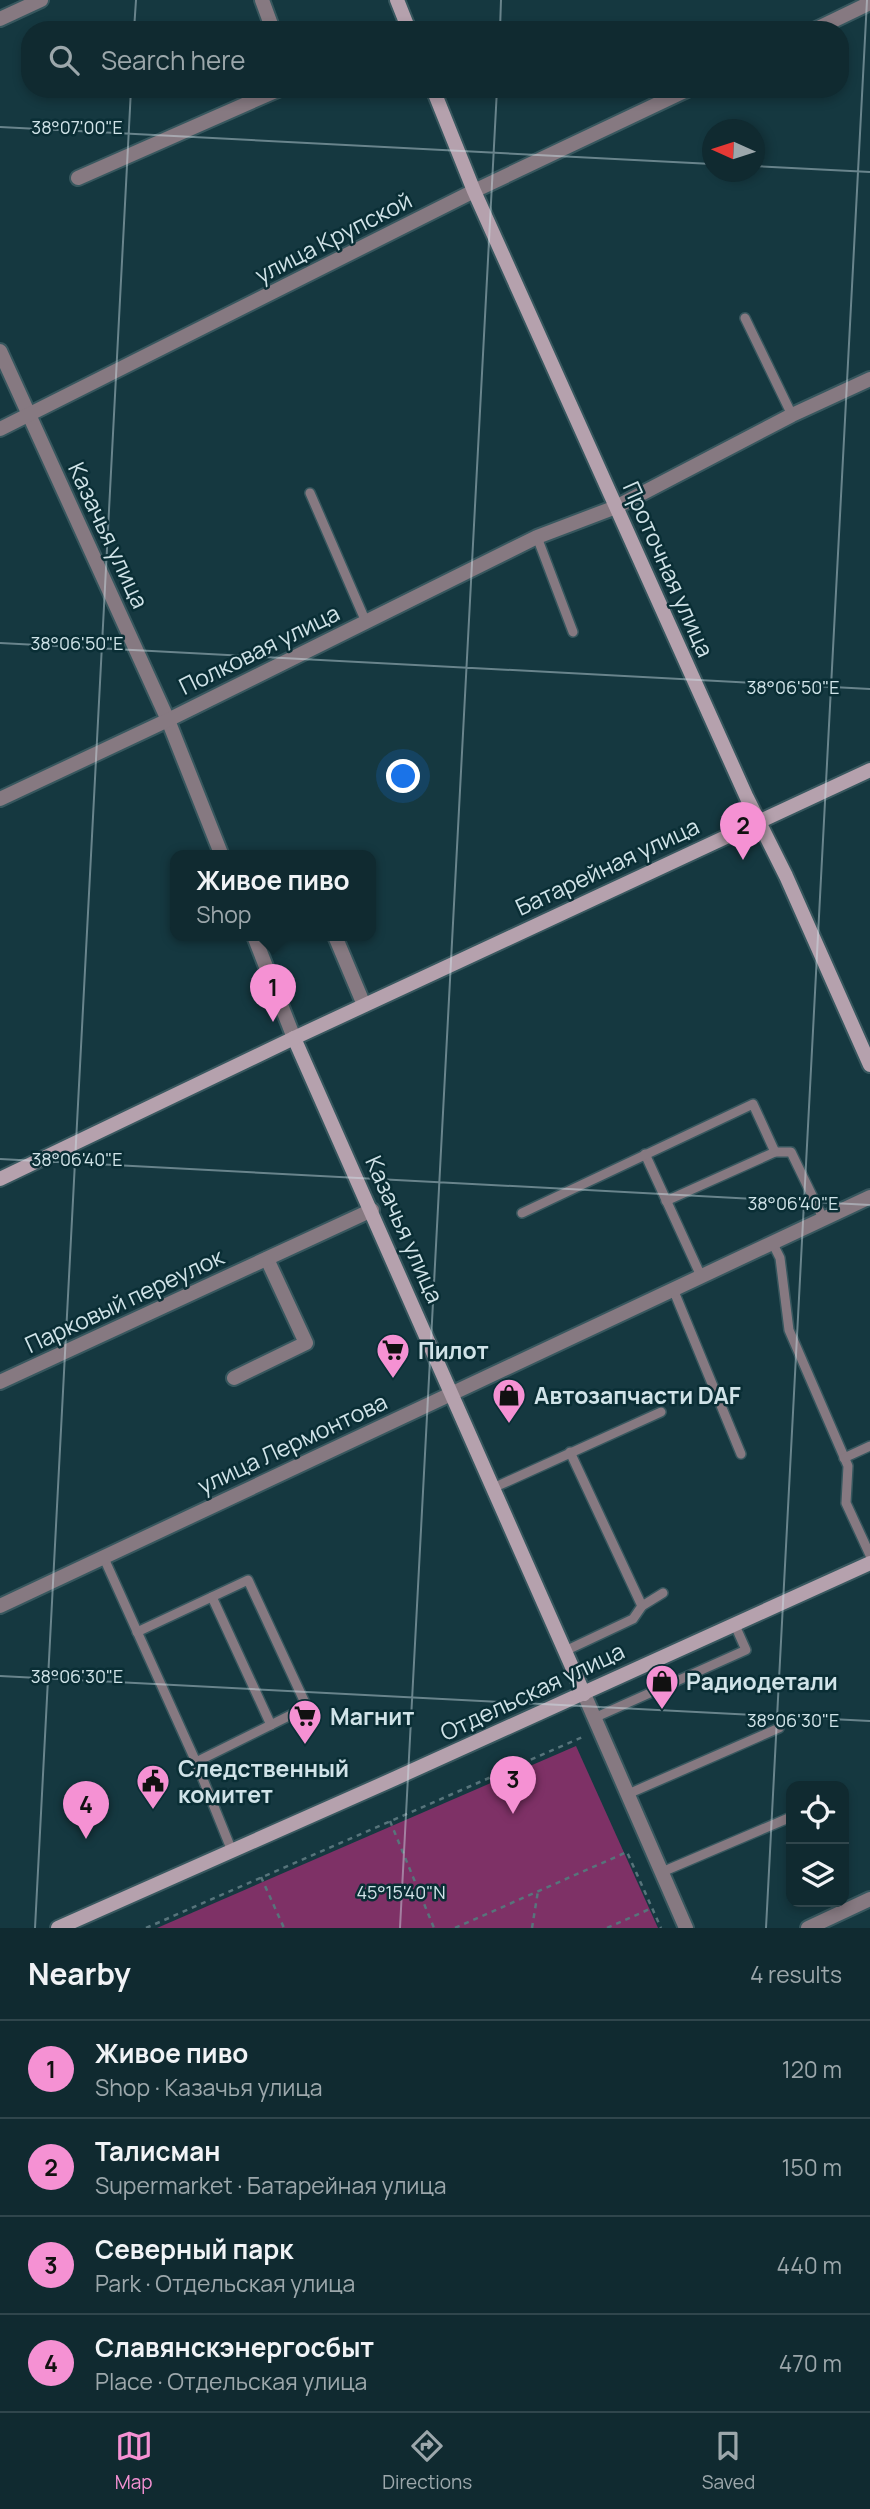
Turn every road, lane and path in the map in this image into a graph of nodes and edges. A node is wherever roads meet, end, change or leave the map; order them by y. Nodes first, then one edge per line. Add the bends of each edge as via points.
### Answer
1 (41, 0) edge
2 (262, 0) edge
3 (397, 0) edge
4 (870, 3) edge
5 (0, 19) edge
6 (270, 21) edge
7 (405, 21) edge
8 (833, 21) edge
9 (260, 98) edge
10 (437, 98) edge
11 (670, 98) edge
12 (78, 178) dead end
13 (474, 191) junction
14 (745, 318) dead end
15 (0, 351) edge
16 (870, 379) edge
17 (29, 415) junction
18 (792, 415) junction
19 (0, 429) edge
20 (310, 494) dead end
21 (616, 507) junction
22 (537, 537) junction
23 (366, 621) junction
24 (573, 632) dead end
25 (168, 720) junction
26 (870, 769) edge
27 (0, 799) edge
28 (757, 820) junction
29 (220, 850) edge
30 (256, 941) edge
31 (337, 941) edge
32 (364, 1005) junction
33 (294, 1038) junction
34 (870, 1065) edge
35 (775, 1152) junction
36 (645, 1154) junction
37 (0, 1179) edge
38 (870, 1198) edge
39 (666, 1201) junction
40 (372, 1210) junction
41 (522, 1213) dead end
42 (823, 1218) junction
43 (772, 1242) junction
44 (267, 1259) junction
45 (701, 1276) junction
46 (673, 1289) junction
47 (234, 1378) dead end
48 (0, 1382) edge
49 (452, 1393) junction
50 (661, 1412) dead end
51 (870, 1446) edge
52 (570, 1452) junction
53 (741, 1454) dead end
54 (844, 1458) junction
55 (493, 1488) junction
56 (870, 1555) edge
57 (103, 1556) junction
58 (870, 1563) edge
59 (663, 1593) dead end
60 (212, 1597) junction
61 (0, 1606) edge
62 (642, 1606) junction
63 (734, 1623) junction
64 (137, 1632) junction
65 (565, 1651) junction
66 (584, 1694) junction
67 (597, 1724) junction
68 (271, 1725) junction
69 (779, 1728) dead end
70 (196, 1762) junction
71 (628, 1794) junction
72 (786, 1819) edge
73 (390, 1821) junction
74 (232, 1851) junction
75 (662, 1872) junction
76 (261, 1877) junction
77 (538, 1891) junction
78 (870, 1899) edge
79 (652, 1908) junction
80 (532, 1927) edge
81 (58, 1928) edge
82 (149, 1928) edge
83 (284, 1928) edge
84 (435, 1928) edge
85 (455, 1928) edge
86 (607, 1928) edge
87 (661, 1928) edge
88 (686, 1928) edge
89 (808, 1928) edge

1 - 5 street
2 - 6 street
3 - 7 street
4 - 8 street
9 - 12 street
10 - 13 street, Проточная улица
11 - 13 street, улица Крупской
13 - 17 street, улица Крупской
13 - 21 street, Проточная улица
14 - 18 lane
15 - 17 street, Казачья улица
16 - 18 street, Полковая улица
17 - 19 street, улица Крупской
17 - 25 street, Казачья улица
18 - 21 street, Полковая улица
20 - 23 lane
21 - 22 street, Полковая улица
21 - 28 street, Проточная улица
22 - 23 street, Полковая улица
22 - 24 lane
23 - 25 street, Полковая улица
25 - 27 street, Полковая улица
25 - 29 street, Казачья улица
26 - 28 street, Батарейная улица
28 - 32 street, Батарейная улица
28 - 34 street, Проточная улица
30 - 33 street, Казачья улица
31 - 32 street
32 - 33 street, Батарейная улица
33 - 37 street, Батарейная улица
33 - 40 street, Казачья улица
35 - 36 lane via 753,1104
35 - 39 lane
35 - 42 lane via 792,1152
36 - 39 lane
36 - 41 lane
38 - 42 street, улица Лермонтова
39 - 45 lane
40 - 44 street, Парковый переулок
40 - 49 street, Казачья улица
42 - 43 street, улица Лермонтова
43 - 45 street, улица Лермонтова
43 - 54 lane via 780,1258 789,1330
44 - 47 street via 306,1343
44 - 48 street, Парковый переулок
45 - 46 street, улица Лермонтова
46 - 49 street, улица Лермонтова
46 - 53 lane
49 - 55 street, Казачья улица
49 - 57 street, улица Лермонтова
50 - 52 lane
51 - 54 lane
52 - 55 lane
52 - 62 lane
54 - 56 lane via 848,1466 846,1503
55 - 65 street, Казачья улица
57 - 61 street, улица Лермонтова
57 - 64 lane
58 - 63 street, Отдельская улица
59 - 62 lane
60 - 64 lane
60 - 68 lane
60 - 68 lane via 248,1580 307,1707
62 - 65 lane via 633,1619
63 - 66 street, Отдельская улица
63 - 67 lane via 746,1650
64 - 70 lane
65 - 66 street, Казачья улица
66 - 67 street
66 - 74 street, Отдельская улица
67 - 71 street
67 - 73 path
68 - 70 lane
69 - 71 lane
70 - 74 lane
71 - 75 street
72 - 75 lane
73 - 76 path
73 - 84 path
74 - 81 street, Отдельская улица
75 - 88 street
76 - 82 path
76 - 83 path
77 - 79 path via 627,1852
77 - 80 path
77 - 85 path
78 - 89 street
79 - 86 path
79 - 87 path

